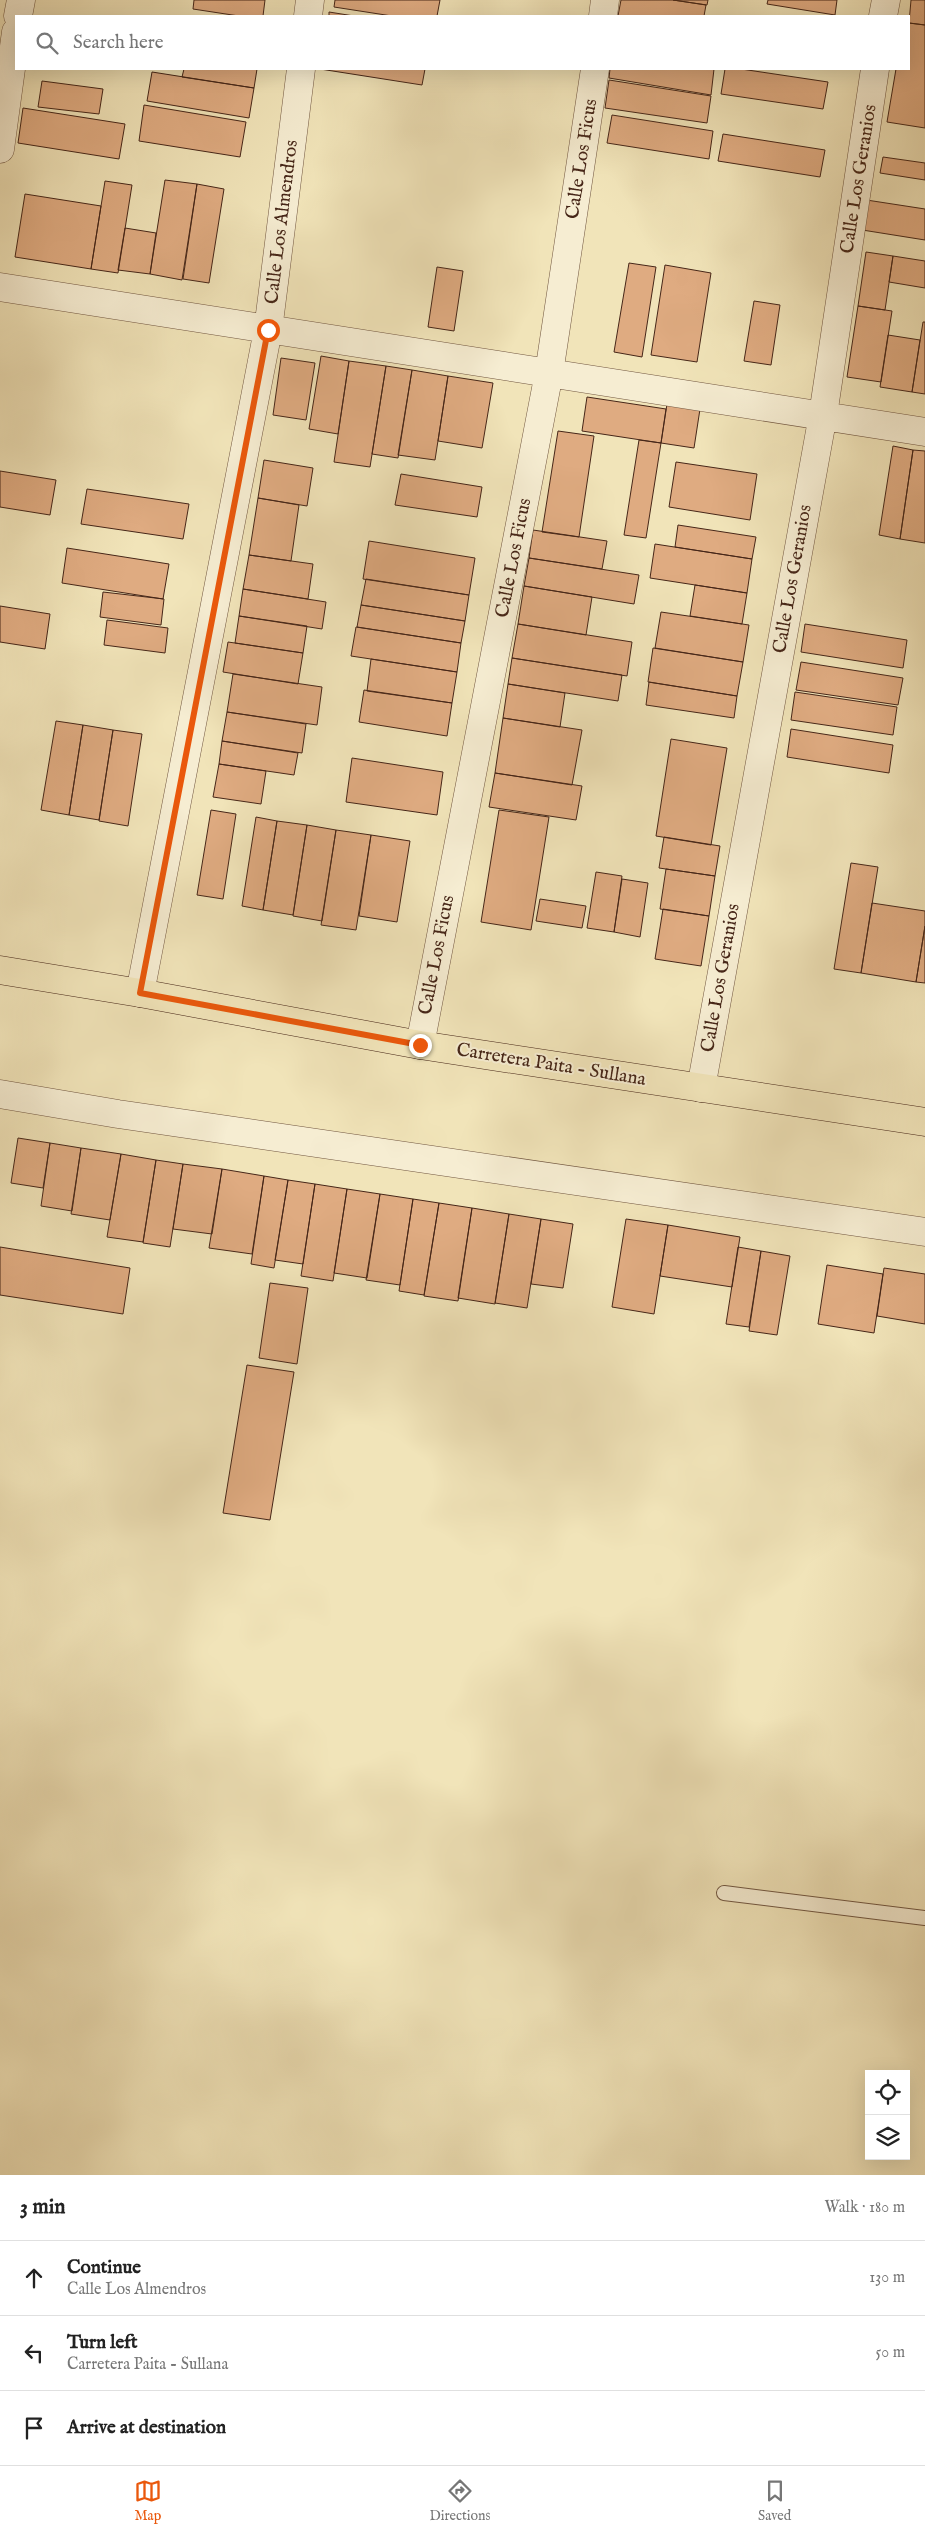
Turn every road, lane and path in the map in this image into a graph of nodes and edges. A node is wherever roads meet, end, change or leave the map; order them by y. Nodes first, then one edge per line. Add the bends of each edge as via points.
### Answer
1 (21, 0) edge
2 (310, 0) edge
3 (605, 0) edge
4 (886, 0) edge
5 (18, 15) edge
6 (308, 15) edge
7 (603, 15) edge
8 (884, 15) edge
9 (15, 39) edge
10 (301, 70) edge
11 (595, 70) edge
12 (876, 70) edge
13 (0, 149) edge
14 (0, 287) edge
15 (268, 330) junction
16 (549, 373) junction
17 (823, 415) junction
18 (925, 432) edge
19 (0, 970) edge
20 (140, 993) junction
21 (420, 1045) junction
22 (701, 1088) junction
23 (0, 1094) edge
24 (925, 1122) edge
25 (925, 1232) edge
26 (724, 1893) dead end
27 (925, 1918) edge

1 - 5 street
2 - 6 street
3 - 7 street
4 - 8 street
9 - 13 street
10 - 15 street, Calle Los Almendros
11 - 16 street, Calle Los Ficus
12 - 17 street, Calle Los Geranios
14 - 15 street
15 - 16 street
15 - 20 street, Calle Los Almendros
16 - 17 street
16 - 21 street, Calle Los Ficus
17 - 18 street
17 - 22 street, Calle Los Geranios
19 - 20 main road, Carretera Paita - Sullana
20 - 21 main road, Carretera Paita - Sullana
21 - 22 main road, Carretera Paita - Sullana
22 - 24 main road, Carretera Paita - Sullana
23 - 25 street
26 - 27 lane

